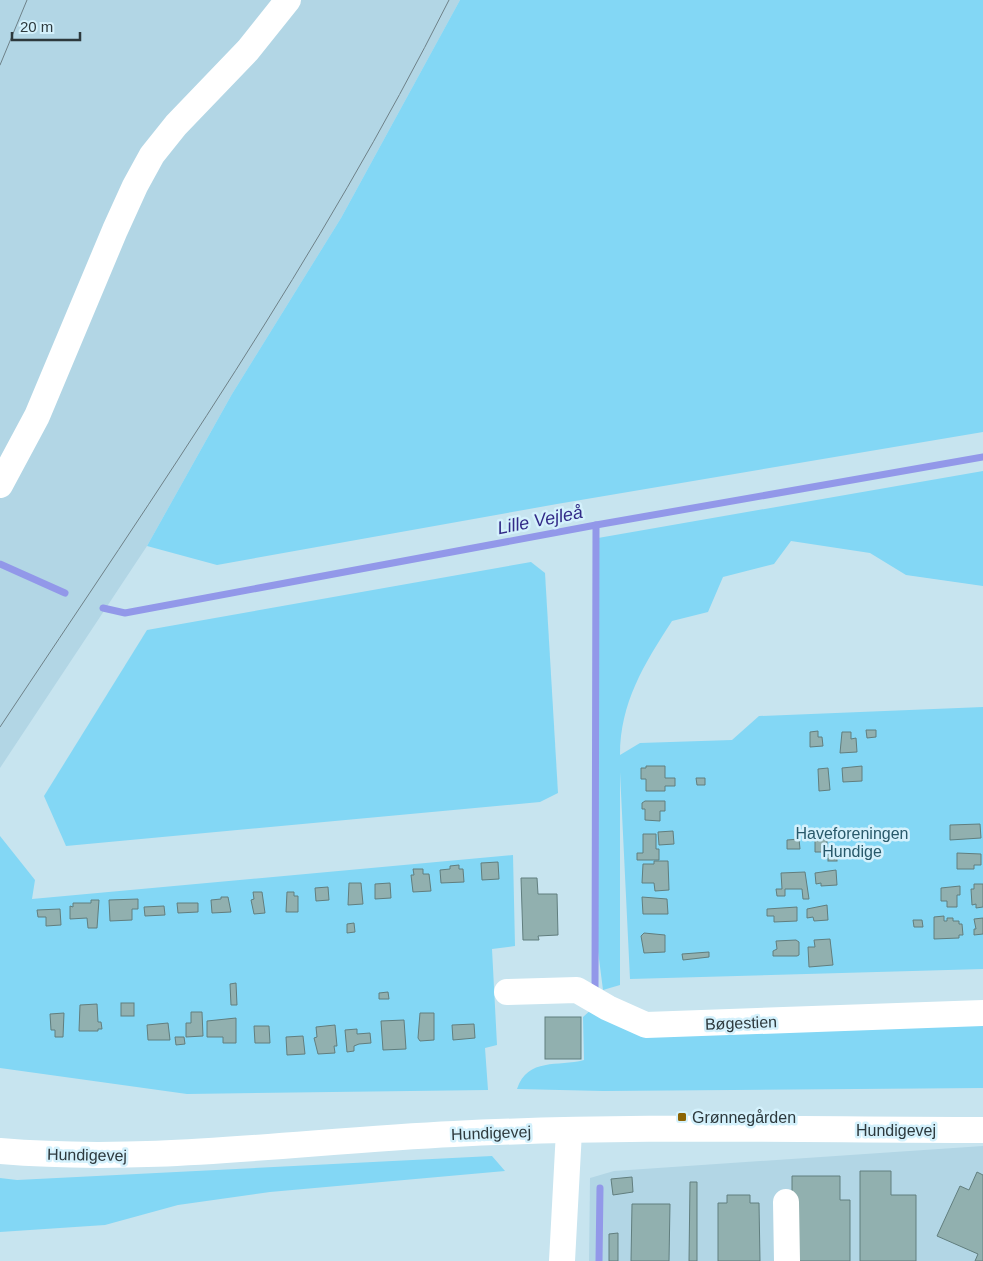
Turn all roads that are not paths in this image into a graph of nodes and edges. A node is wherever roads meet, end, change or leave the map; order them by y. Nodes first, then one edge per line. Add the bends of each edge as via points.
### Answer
1 (288, 0) edge
2 (0, 485) edge
3 (507, 992) dead end
4 (983, 1013) edge
5 (983, 1130) edge
6 (569, 1131) junction
7 (0, 1151) edge
8 (786, 1202) dead end
9 (562, 1261) edge
10 (787, 1261) edge

1 - 2 street via 248,50 176,124 152,155 115,230 37,416
3 - 4 street, Bøgestien via 577,990 646,1025
5 - 6 street, Hundigevej
6 - 7 street, Hundigevej via 366,1138 226,1152 136,1155
6 - 9 street
8 - 10 street

